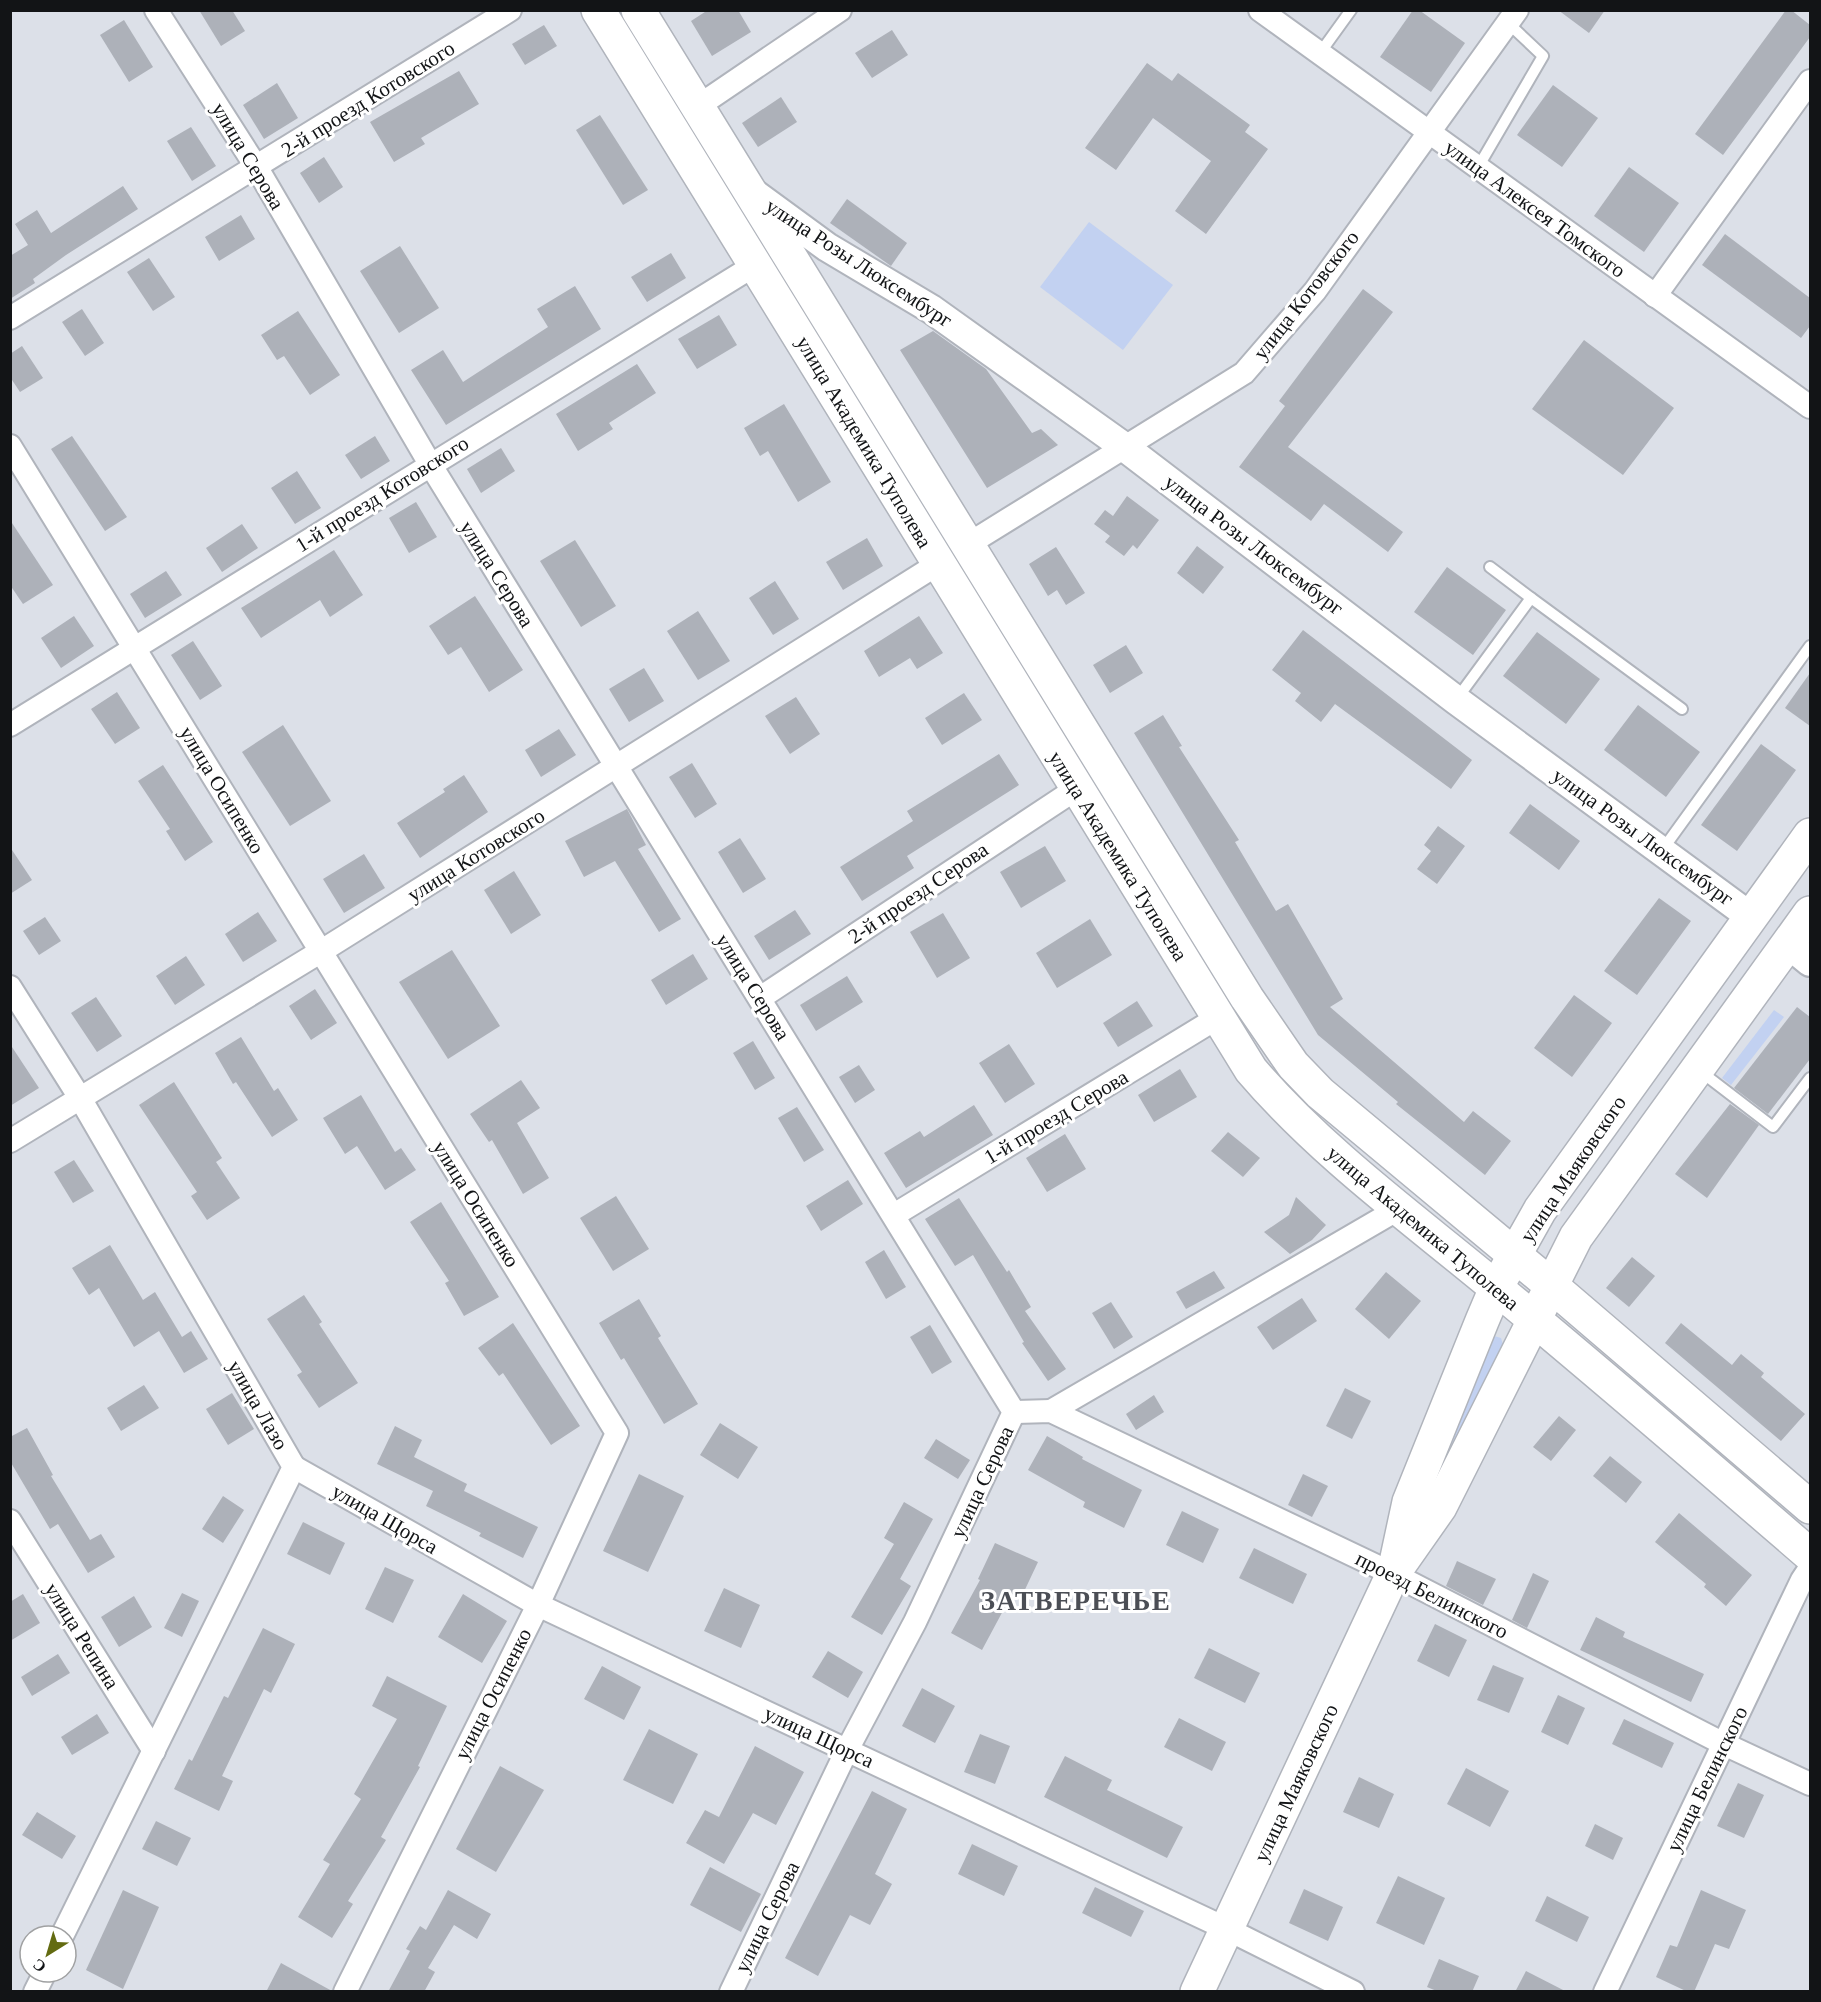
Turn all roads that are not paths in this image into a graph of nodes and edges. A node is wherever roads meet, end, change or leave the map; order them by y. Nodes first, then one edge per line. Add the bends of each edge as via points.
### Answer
1 (156, 10) edge
2 (510, 10) edge
3 (598, 10) edge
4 (638, 10) edge
5 (840, 10) edge
6 (1260, 10) edge
7 (1351, 10) edge
8 (1512, 17) edge
9 (1320, 53) junction
10 (1810, 81) edge
11 (697, 107) junction
12 (1428, 132) junction
13 (257, 168) junction
14 (1477, 169) junction
15 (747, 188) junction
16 (717, 202) junction
17 (755, 265) junction
18 (1655, 296) junction
19 (10, 318) edge
20 (1810, 407) edge
21 (10, 446) edge
22 (1124, 446) junction
23 (430, 464) junction
24 (967, 545) junction
25 (938, 564) junction
26 (1490, 567) dead end
27 (1531, 598) junction
28 (1810, 646) edge
29 (135, 649) junction
30 (1456, 700) junction
31 (1682, 709) dead end
32 (10, 725) edge
33 (618, 765) junction
34 (1077, 789) junction
35 (1810, 835) edge
36 (1661, 851) junction
37 (1810, 913) edge
38 (1751, 917) junction
39 (320, 952) junction
40 (1799, 953) edge
41 (10, 987) edge
42 (760, 998) junction
43 (1217, 1018) junction
44 (1698, 1069) junction
45 (1810, 1078) edge
46 (80, 1098) junction
47 (10, 1141) edge
48 (1400, 1208) junction
49 (894, 1215) junction
50 (1515, 1255) junction
51 (1553, 1287) junction
52 (1496, 1288) junction
53 (1536, 1321) junction
54 (1051, 1411) junction
55 (1014, 1412) junction
56 (294, 1467) junction
57 (1810, 1507) edge
58 (10, 1521) edge
59 (1810, 1555) edge
60 (1810, 1568) edge
61 (1393, 1574) junction
62 (538, 1605) junction
63 (1724, 1744) junction
64 (847, 1750) junction
65 (154, 1751) junction
66 (1810, 1784) edge
67 (68, 1924) edge
68 (1227, 1929) junction
69 (345, 1992) edge
70 (731, 1992) edge
71 (1197, 1992) edge
72 (1353, 1992) edge
73 (1605, 1992) edge

1 - 13 street, улица Серова
2 - 13 street, 2-й проезд Котовского
3 - 16 main road, улица Академика Туполева
4 - 11 main road, улица Академика Туполева
5 - 11 street
6 - 9 street, улица Алексея Томского
7 - 9 lane
8 - 12 street, улица Котовского
8 - 14 lane via 1543,56
9 - 12 street, улица Алексея Томского
10 - 18 street
11 - 15 main road, улица Академика Туполева
12 - 14 street, улица Алексея Томского
12 - 22 street, улица Котовского via 1316,291 1244,373
13 - 19 street, 2-й проезд Котовского
13 - 23 street, улица Серова
14 - 18 street, улица Алексея Томского
15 - 16 main road via 740,208
15 - 22 street, улица Розы Люксембург via 780,215 931,309
15 - 24 main road, улица Академика Туполева
16 - 17 main road, улица Академика Туполева
17 - 23 street, 1-й проезд Котовского
17 - 25 main road, улица Академика Туполева
18 - 20 street, улица Алексея Томского
21 - 29 street, улица Осипенко
22 - 24 street, улица Котовского
22 - 30 street, улица Розы Люксембург
23 - 29 street, 1-й проезд Котовского
23 - 33 street, улица Серова
24 - 50 main road, улица Академика Туполева via 1247,998 1293,1065 1320,1094
25 - 33 street, улица Котовского
25 - 34 main road, улица Академика Туполева
26 - 27 lane
27 - 30 lane
27 - 31 lane
28 - 36 lane
29 - 32 street, 1-й проезд Котовского
29 - 39 street, улица Осипенко
30 - 36 street, улица Розы Люксембург
33 - 39 street, улица Котовского
33 - 42 street, улица Серова
34 - 42 street, 2-й проезд Серова
34 - 43 main road, улица Академика Туполева
35 - 38 main road, улица Маяковского
36 - 38 street, улица Розы Люксембург
37 - 40 main road, улица Маяковского
38 - 50 main road, улица Маяковского via 1540,1210
39 - 46 street, улица Котовского
39 - 62 street, улица Осипенко via 617,1433
40 - 44 main road, улица Маяковского
41 - 46 street, улица Лазо
42 - 49 street, улица Серова
43 - 48 main road, улица Академика Туполева via 1251,1070 1291,1115
43 - 49 street, 1-й проезд Серова
44 - 45 lane via 1773,1127
44 - 51 main road, улица Маяковского via 1576,1237
46 - 47 street, улица Котовского
46 - 56 street, улица Лазо
48 - 52 main road, улица Академика Туполева
48 - 54 street, проезд Белинского
49 - 55 street, улица Серова
50 - 51 main road, улица Академика Туполева
50 - 52 main road, улица Маяковского
51 - 53 main road, улица Маяковского
51 - 57 main road, улица Академика Туполева
52 - 53 main road, улица Академика Туполева
52 - 61 main road, улица Маяковского via 1409,1502
53 - 59 main road, улица Академика Туполева
53 - 61 main road, улица Маяковского via 1440,1507
54 - 55 street, проезд Белинского
54 - 61 street, проезд Белинского
55 - 64 street, улица Серова via 915,1622
56 - 62 street, улица Щорса
56 - 65 street, улица Лазо
58 - 65 street, улица Репина
60 - 63 street, улица Белинского
61 - 63 street, проезд Белинского
61 - 68 main road, улица Маяковского
62 - 64 street, улица Щорса
62 - 69 street, улица Осипенко
63 - 66 street, проезд Белинского
63 - 73 street, улица Белинского
64 - 68 street, улица Щорса
64 - 70 street, улица Серова
65 - 67 street, улица Лазо
68 - 71 main road, улица Маяковского
68 - 72 street, улица Щорса

